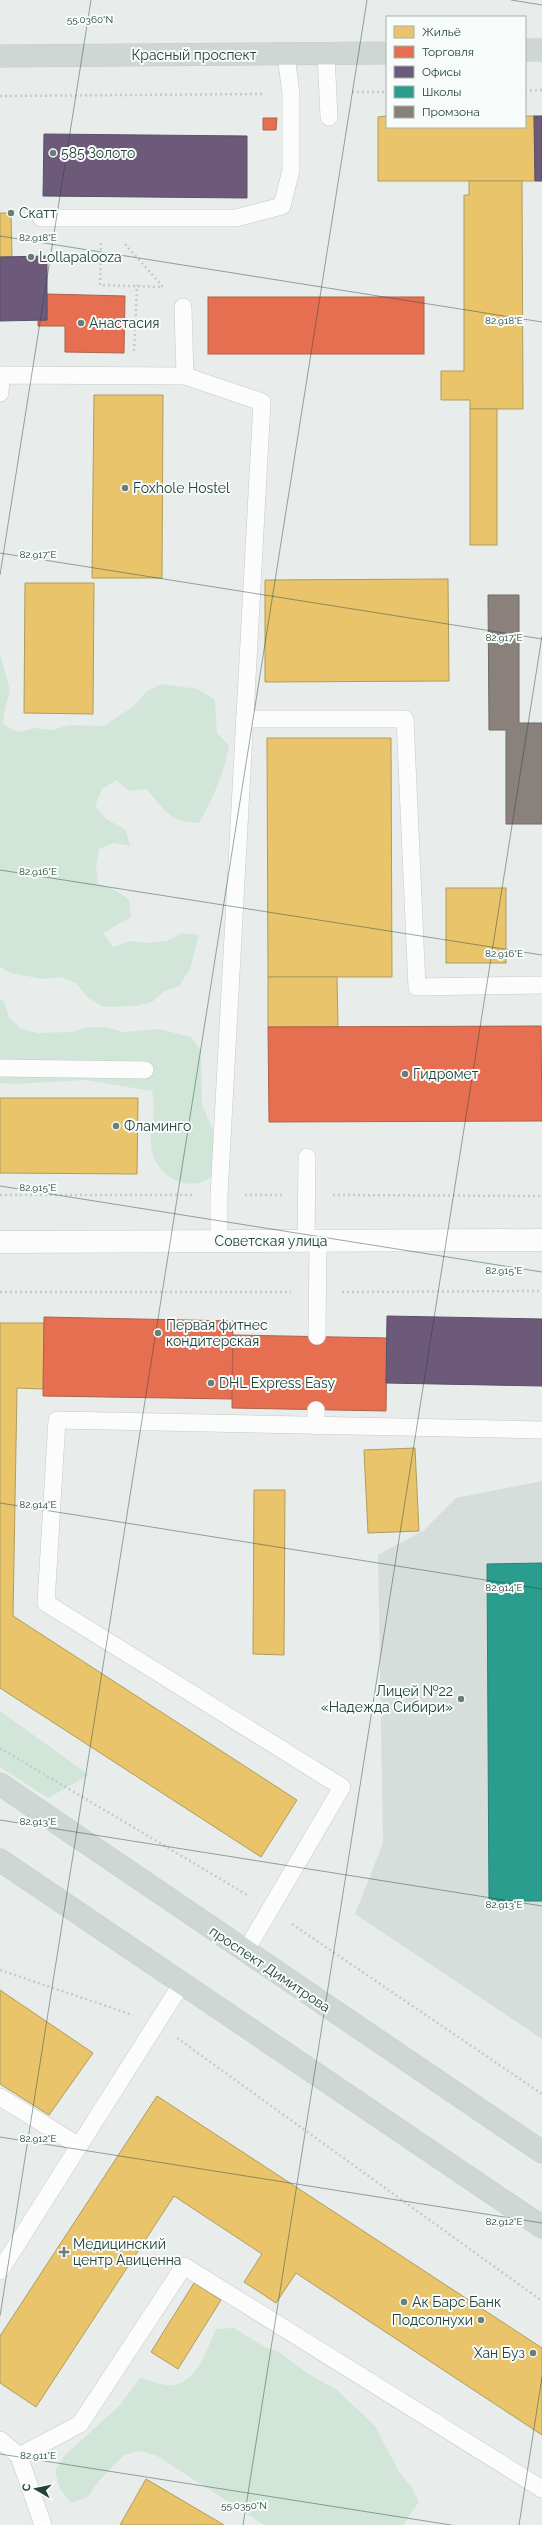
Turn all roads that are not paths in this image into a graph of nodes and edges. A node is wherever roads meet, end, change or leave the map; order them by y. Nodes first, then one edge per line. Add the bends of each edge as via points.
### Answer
1 (526, 50) edge
2 (542, 50) edge
3 (386, 53) edge
4 (326, 54) junction
5 (286, 55) junction
6 (0, 56) edge
7 (328, 117) dead end
8 (41, 218) dead end
9 (183, 307) road end
10 (185, 376) junction
11 (0, 393) edge
12 (245, 719) junction
13 (542, 985) edge
14 (0, 1068) edge
15 (145, 1070) dead end
16 (307, 1157) dead end
17 (542, 1240) edge
18 (219, 1241) junction
19 (312, 1241) junction
20 (0, 1242) edge
21 (317, 1336) dead end
22 (541, 1430) dead end
23 (0, 1784) edge
24 (0, 1860) edge
25 (245, 1952) junction
26 (182, 1983) junction
27 (0, 2098) edge
28 (79, 2146) junction
29 (542, 2152) edge
30 (542, 2227) edge
31 (0, 2271) edge
32 (0, 2440) edge
33 (19, 2456) junction
34 (542, 2489) edge
35 (44, 2525) edge

1 - 2 main road
3 - 4 main road, Красный проспект
4 - 5 main road, Красный проспект
4 - 7 lane
5 - 6 main road, Красный проспект
5 - 8 lane via 291,94 292,170 282,206 236,218
9 - 10 lane
10 - 11 lane via 1,374
10 - 12 lane via 262,402
12 - 13 lane via 405,719 417,987
12 - 18 lane via 219,1195
14 - 15 lane
16 - 19 lane via 307,1195
17 - 19 street, Советская улица
18 - 19 street, Советская улица
18 - 20 street, Советская улица
19 - 21 lane via 317,1292
22 - 25 lane via 316,1418 57,1420 46,1603 342,1787
23 - 25 main road, проспект Димитрова
24 - 26 main road
25 - 29 main road, проспект Димитрова
26 - 28 lane
26 - 30 main road
27 - 28 lane
28 - 31 lane
32 - 33 lane
33 - 34 lane via 80,2424 184,2266
33 - 35 lane

